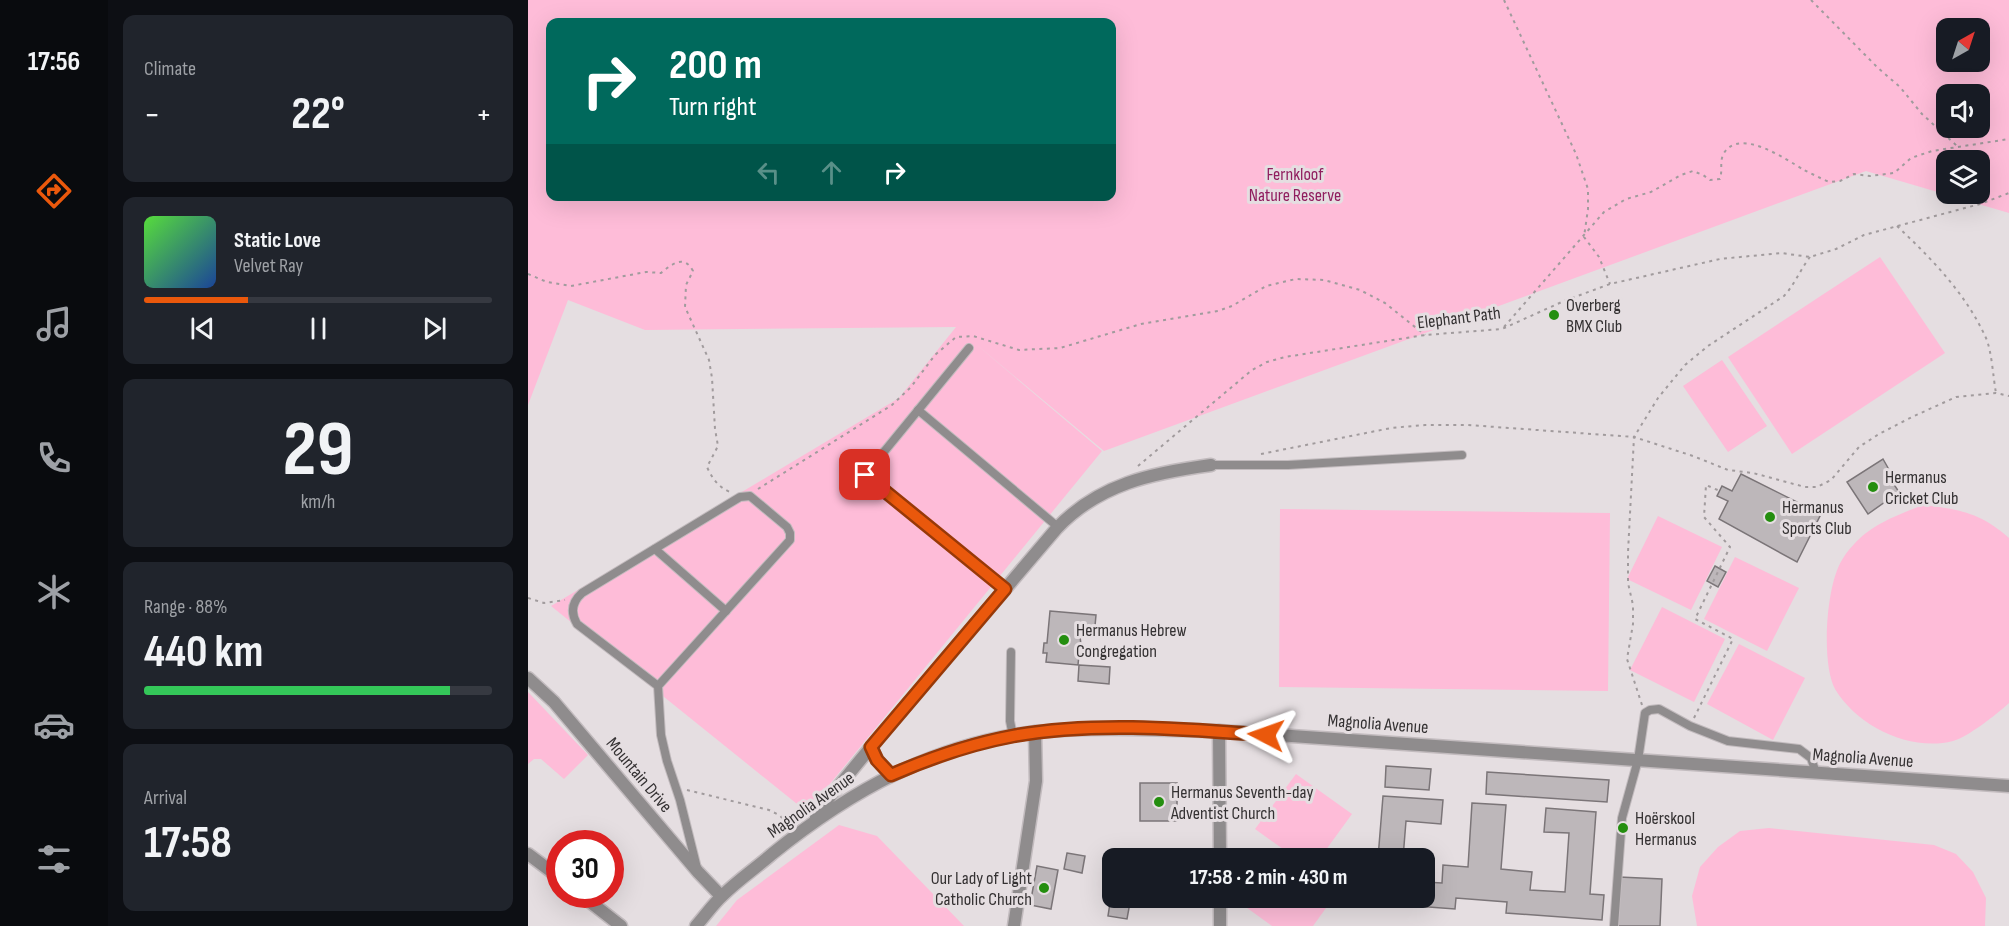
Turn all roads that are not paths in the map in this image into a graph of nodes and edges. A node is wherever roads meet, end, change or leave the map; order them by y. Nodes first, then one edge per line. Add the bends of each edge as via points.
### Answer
1 (969, 348) dead end
2 (918, 410) junction
3 (1462, 455) dead end
4 (853, 465) dead end
5 (1211, 465) joint
6 (865, 475) junction
7 (1058, 527) junction
8 (655, 549) junction
9 (1005, 589) junction
10 (726, 611) junction
11 (1011, 652) dead end
12 (528, 678) edge
13 (658, 686) junction
14 (1219, 731) junction
15 (1035, 732) junction
16 (1013, 736) junction
17 (871, 747) junction
18 (1638, 760) junction
19 (1816, 773) junction
20 (891, 775) junction
21 (2009, 786) edge
22 (814, 821) junction
23 (1220, 848) edge
24 (528, 854) edge
25 (546, 868) edge
26 (698, 872) junction
27 (721, 896) junction
28 (598, 908) edge
29 (1220, 908) edge
30 (621, 926) edge
31 (696, 926) edge
32 (1014, 926) edge
33 (1220, 926) edge
34 (1614, 926) edge

1 - 2 lane
2 - 6 lane
2 - 7 lane
3 - 5 lane via 1288,465
4 - 6 lane
5 - 7 street via 1162,473 1113,488 1083,504
6 - 9 lane
7 - 9 street
8 - 10 lane
8 - 10 lane via 744,496 752,497 785,525 789,530 788,543
8 - 13 lane via 582,593 572,613 577,624
9 - 17 street
10 - 13 lane
11 - 16 lane
12 - 26 street, Mountain Drive via 554,702
13 - 26 lane via 661,735
14 - 15 street, Magnolia Avenue
14 - 18 street, Magnolia Avenue
14 - 23 street
15 - 16 street, Magnolia Avenue
15 - 32 street via 1036,781
16 - 20 street, Magnolia Avenue via 946,753
17 - 20 street
17 - 22 street
18 - 19 street, Magnolia Avenue
18 - 19 lane via 1645,713 1659,709 1728,741 1799,749 1811,758
18 - 34 lane via 1622,818
19 - 21 street, Magnolia Avenue
20 - 22 street, Magnolia Avenue
22 - 27 street, Magnolia Avenue
24 - 25 street
26 - 27 street, Mountain Drive
27 - 31 street, Magnolia Avenue
28 - 30 street
29 - 33 street

